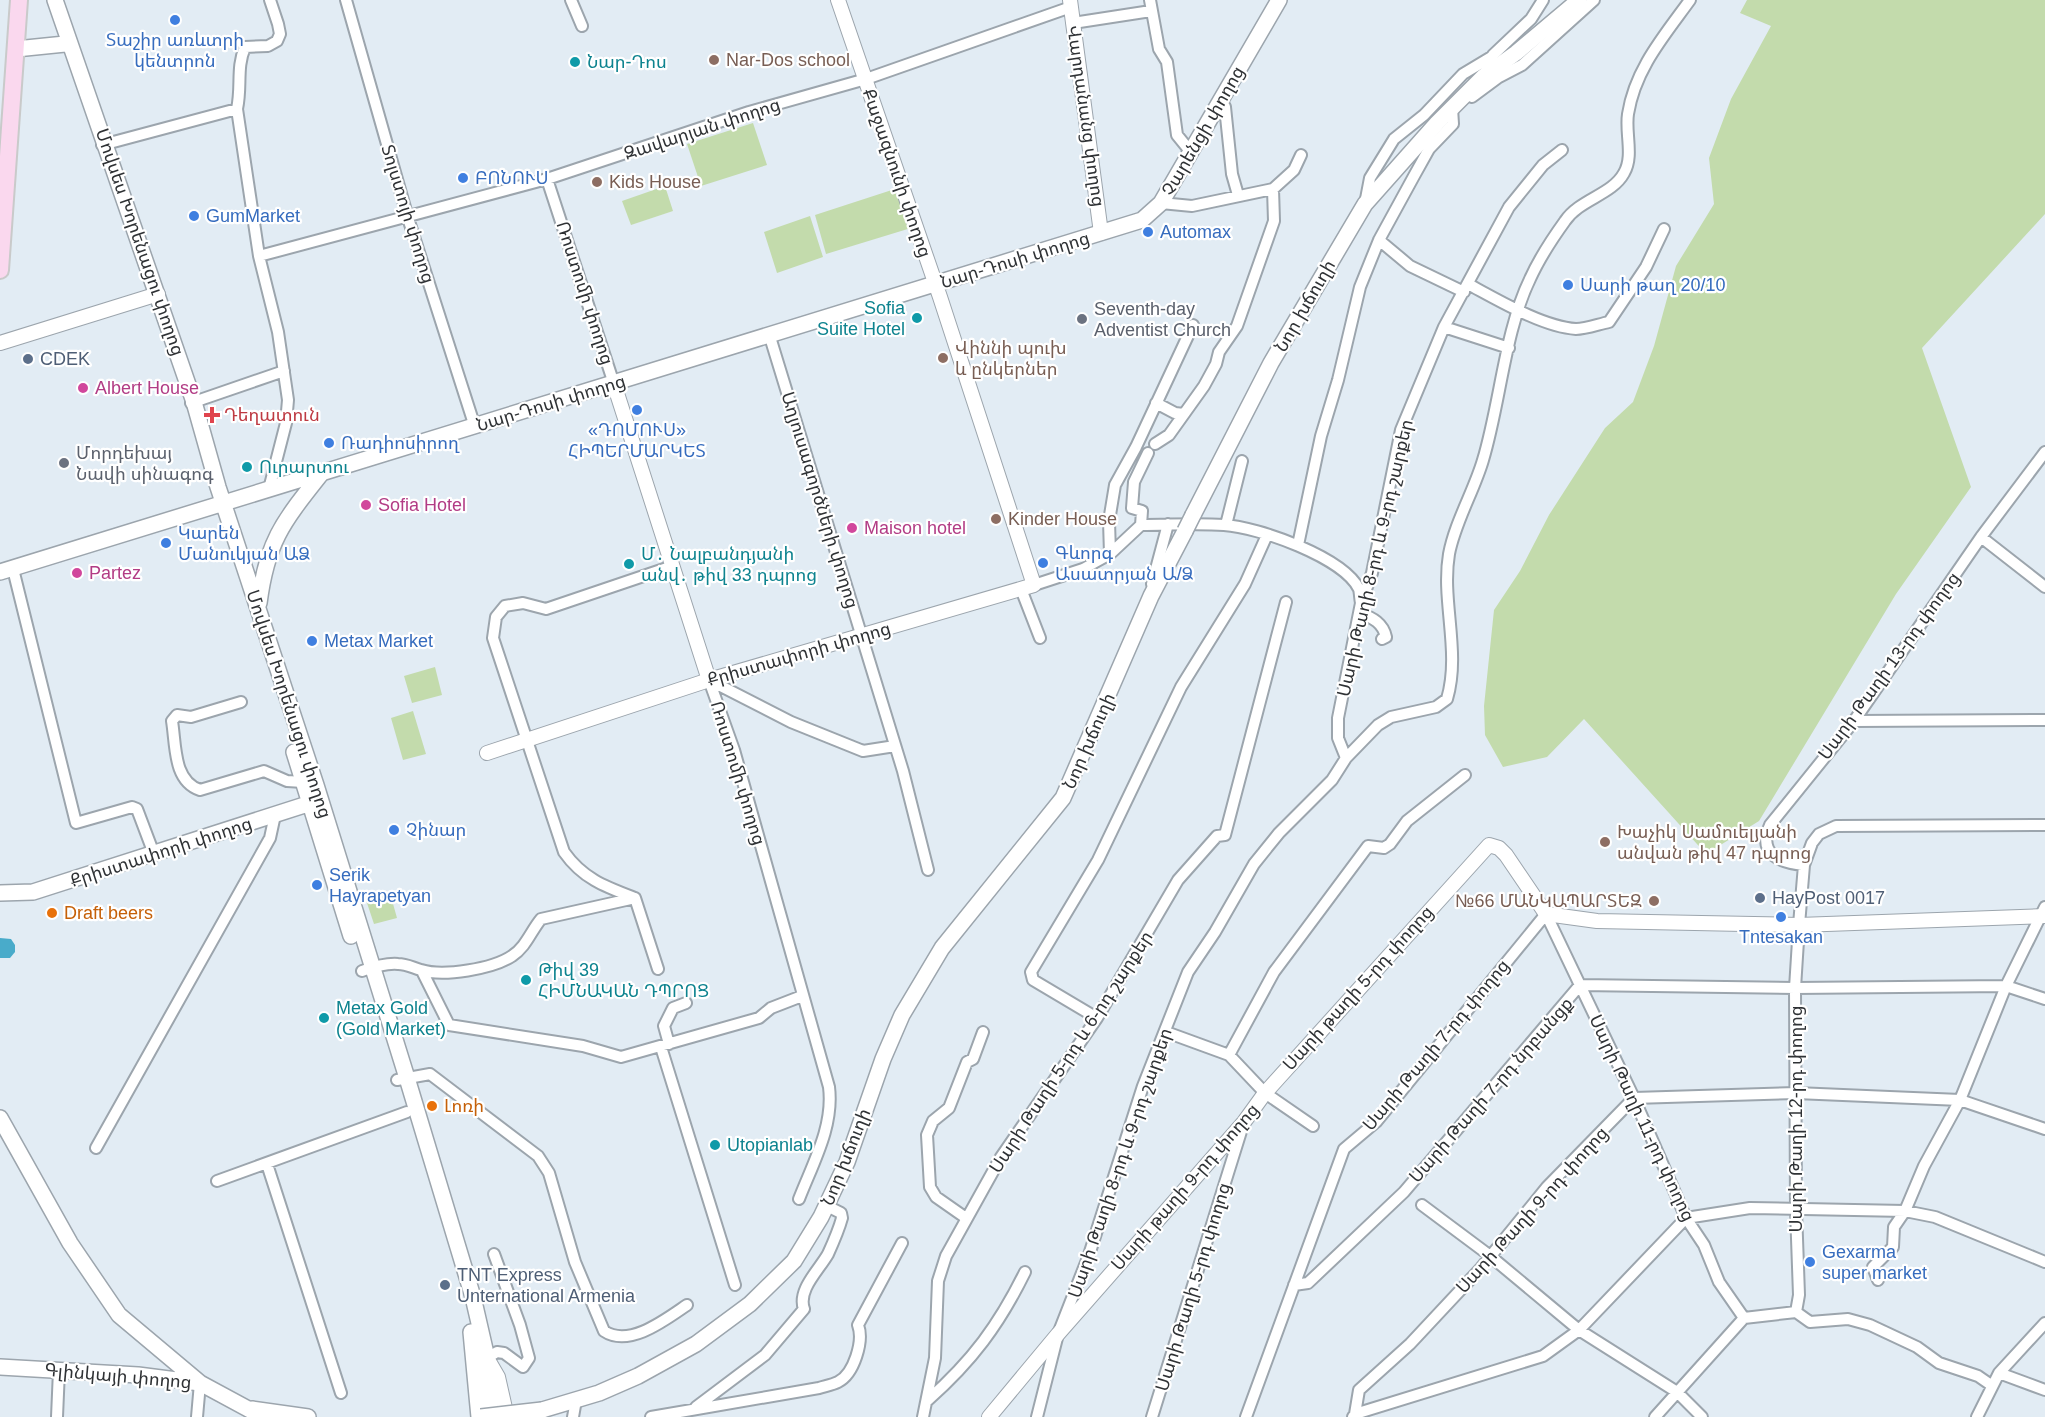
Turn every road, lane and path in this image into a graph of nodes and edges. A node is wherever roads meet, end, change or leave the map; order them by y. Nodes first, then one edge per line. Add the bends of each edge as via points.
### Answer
1 (19, 0) edge
2 (47, 0) edge
3 (55, 0) edge
4 (270, 0) edge
5 (346, 0) edge
6 (570, 0) edge
7 (838, 0) edge
8 (1279, 0) edge
9 (1543, 0) edge
10 (1579, 0) edge
11 (1594, 0) edge
12 (1690, 0) edge
13 (1070, 4) edge
14 (1150, 5) edge
15 (1073, 23) junction
16 (582, 26) dead end
17 (64, 44) junction
18 (16, 49) junction
19 (1493, 56) junction
20 (1491, 76) junction
21 (866, 79) junction
22 (1221, 100) junction
23 (237, 109) junction
24 (1452, 112) junction
25 (104, 144) junction
26 (1562, 150) dead end
27 (1191, 151) junction
28 (1301, 155) dead end
29 (547, 179) junction
30 (1273, 189) junction
31 (1238, 195) junction
32 (1161, 203) junction
33 (1365, 204) junction
34 (408, 218) junction
35 (1664, 229) dead end
36 (1101, 233) junction
37 (1379, 240) junction
38 (259, 256) junction
39 (0, 270) edge
40 (935, 285) junction
41 (1466, 288) junction
42 (157, 295) junction
43 (1519, 311) junction
44 (1192, 325) dead end
45 (1444, 327) junction
46 (770, 337) junction
47 (0, 343) edge
48 (1509, 348) junction
49 (284, 371) junction
50 (614, 384) junction
51 (192, 403) junction
52 (1156, 403) junction
53 (1184, 414) junction
54 (475, 427) junction
55 (2045, 452) edge
56 (1242, 461) dead end
57 (321, 474) junction
58 (269, 489) junction
59 (221, 505) junction
60 (1168, 524) junction
61 (1141, 525) junction
62 (1226, 525) junction
63 (1267, 535) junction
64 (1981, 537) junction
65 (1298, 544) junction
66 (1110, 554) junction
67 (673, 566) junction
68 (7, 570) edge
69 (1028, 587) junction
70 (2045, 587) edge
71 (1151, 596) junction
72 (1286, 602) dead end
73 (259, 608) junction
74 (1361, 608) junction
75 (861, 637) junction
76 (1040, 638) dead end
77 (1382, 639) dead end
78 (709, 680) junction
79 (241, 702) dead end
80 (2045, 720) edge
81 (1854, 721) junction
82 (526, 741) junction
83 (895, 746) junction
84 (487, 753) dead end
85 (1346, 758) junction
86 (1465, 775) dead end
87 (303, 782) junction
88 (315, 802) junction
89 (275, 815) junction
90 (2045, 825) edge
91 (154, 854) junction
92 (1804, 865) junction
93 (928, 870) dead end
94 (0, 893) edge
95 (636, 898) junction
96 (2044, 912) edge
97 (1546, 914) junction
98 (1799, 925) junction
99 (367, 969) junction
100 (658, 969) dead end
101 (422, 971) junction
102 (1580, 985) junction
103 (2006, 986) junction
104 (1795, 988) junction
105 (802, 996) junction
106 (2045, 999) edge
107 (686, 1004) dead end
108 (1097, 1018) junction
109 (983, 1032) dead end
110 (1166, 1032) junction
111 (665, 1046) junction
112 (1229, 1055) junction
113 (402, 1079) junction
114 (1265, 1093) junction
115 (1796, 1093) junction
116 (1634, 1098) junction
117 (1960, 1100) junction
118 (407, 1112) junction
119 (0, 1118) edge
120 (1244, 1122) junction
121 (1313, 1126) dead end
122 (2045, 1129) edge
123 (96, 1148) dead end
124 (267, 1164) junction
125 (217, 1181) dead end
126 (799, 1199) dead end
127 (1422, 1205) dead end
128 (827, 1206) junction
129 (1796, 1209) junction
130 (1905, 1211) junction
131 (966, 1218) junction
132 (1686, 1218) junction
133 (902, 1243) dead end
134 (494, 1254) dead end
135 (1489, 1255) junction
136 (2045, 1262) edge
137 (1025, 1272) dead end
138 (1878, 1280) dead end
139 (735, 1285) dead end
140 (1294, 1285) junction
141 (687, 1305) dead end
142 (1796, 1312) junction
143 (1744, 1318) junction
144 (2045, 1323) edge
145 (1579, 1330) junction
146 (1058, 1334) junction
147 (487, 1358) junction
148 (0, 1367) edge
149 (59, 1370) junction
150 (1999, 1373) junction
151 (200, 1383) junction
152 (1991, 1385) junction
153 (2045, 1390) edge
154 (1677, 1392) junction
155 (341, 1393) dead end
156 (576, 1400) junction
157 (928, 1400) junction
158 (243, 1408) junction
159 (693, 1409) junction
160 (1354, 1416) edge
161 (57, 1417) edge
162 (197, 1417) edge
163 (263, 1417) edge
164 (308, 1417) edge
165 (480, 1417) edge
166 (491, 1417) edge
167 (507, 1417) edge
168 (573, 1417) edge
169 (651, 1417) edge
170 (923, 1417) edge
171 (989, 1417) edge
172 (1038, 1417) edge
173 (1152, 1417) edge
174 (1246, 1417) edge
175 (1655, 1417) edge
176 (1702, 1417) edge
177 (1977, 1417) edge

1 - 18 main road
2 - 17 main road, Մովսես Խորենացու փողոց
3 - 25 main road, Մովսես Խորենացու փողոց
4 - 23 street via 279,34 277,41 268,46 245,47 238,62 241,90
5 - 34 street, Տոլստոյի փողոց
6 - 16 street
7 - 21 street, Քաջազնունի փողոց
8 - 22 main road, Չարենցի փողոց
9 - 19 street via 1532,19
10 - 20 main road, Նոր խճուղի
11 - 20 street via 1522,65
12 - 43 street, Սարի Թաղի 8-րդ և 9-րդ շարքեր via 1646,62 1635,86 1627,116 1626,171 1566,219 1530,279
13 - 15 street, Վարդանանց փողոց
13 - 21 street, Զավարյան փողոց
14 - 15 street
14 - 27 street via 1159,50 1167,62 1177,135
15 - 36 street, Վարդանանց փողոց
17 - 18 main road
17 - 25 main road, Մովսես Խորենացու փողոց
18 - 39 main road
19 - 20 street
19 - 33 street via 1463,74 1424,115 1394,139 1370,178
20 - 24 main road, Նոր խճուղի
21 - 29 street, Զավարյան փողոց via 749,112
21 - 40 street, Քաջազնունի փողոց
22 - 27 main road, Չարենցի փողոց
22 - 31 street via 1226,107 1232,174
23 - 25 street
23 - 38 street
24 - 33 main road, Նոր խճուղի
24 - 37 street via 1453,124 1429,149
25 - 42 main road, Մովսես Խորենացու փողոց
26 - 41 street, Սարի Թաղի 8-րդ և 9-րդ շարքեր via 1543,165 1516,197
27 - 32 main road, Չարենցի փողոց
28 - 30 street via 1294,170
29 - 34 street, Զավարյան փողոց
29 - 50 street, Ռոստոմի փողոց
30 - 31 street
30 - 53 street via 1274,221 1237,326
31 - 32 street via 1192,206
32 - 36 main road, Չարենցի փողոց via 1143,220
33 - 71 main road, Նոր խճուղի, bridge via 1272,363
34 - 38 street, Զավարյան փողոց
34 - 54 street, Տոլստոյի փողոց
35 - 43 street via 1646,267 1609,322 1577,329
36 - 40 main road, Նար-Դոսի փողոց
37 - 41 street via 1410,266
37 - 65 street via 1360,288 1321,436
38 - 49 street
40 - 46 main road, Նար-Դոսի փողոց
40 - 69 street, Քաջազնունի փողոց
41 - 43 street
41 - 45 street, Սարի Թաղի 8-րդ և 9-րդ շարքեր
42 - 47 street
42 - 51 main road, Մովսես Խորենացու փողոց
43 - 48 street, Սարի Թաղի 8-րդ և 9-րդ շարքեր
44 - 52 street
45 - 48 street
45 - 74 street, Սարի Թաղի 8-րդ և 9-րդ շարքեր via 1401,430 1372,573
46 - 50 main road, Նար-Դոսի փողոց
46 - 75 street, Աղյուսագործների փողոց
48 - 85 street, Սարի Թաղի 8-րդ և 9-րդ շարքեր via 1492,428 1449,555 1452,671 1447,699 1384,721
49 - 51 street
49 - 58 street via 289,407
50 - 54 main road, Նար-Դոսի փողոց
50 - 67 street, Ռոստոմի փողոց
51 - 59 main road, Մովսես Խորենացու փողոց
52 - 53 street
52 - 66 street via 1115,485 1109,521
53 - 61 street via 1169,435 1152,449 1134,482 1132,508 1142,511
54 - 57 main road, Նար-Դոսի փողոց
55 - 64 street, Սարի Թաղի 13-րդ փողոց
56 - 62 street
57 - 58 main road, Նար-Դոսի փողոց
57 - 73 main road via 273,539 263,571
58 - 59 main road, Նար-Դոսի փողոց
59 - 68 main road, Նար-Դոսի փողոց
59 - 73 main road, Մովսես Խորենացու փողոց
59 - 87 main road, Մովսես Խորենացու փողոց
60 - 61 street
60 - 62 street
60 - 71 street
61 - 66 street, Քրիստափորի փողոց
62 - 63 street
63 - 65 street
63 - 108 street via 1245,584 1181,687 1098,860 1031,972 1033,980
64 - 70 street
64 - 81 street, Սարի Թաղի 13-րդ փողոց
65 - 74 street via 1349,578 1359,589
66 - 69 street, Քրիստափորի փողոց
67 - 78 street, Ռոստոմի փողոց
67 - 82 street via 546,609 523,603 505,606 496,617 494,638
68 - 91 street via 76,823 132,807 137,809
69 - 75 street, Քրիստափորի փողոց
69 - 76 street
71 - 128 main road, Նոր խճուղի via 1063,798 942,948 902,1015
72 - 108 street, Սարի Թաղի 5-րդ և 6-րդ շարքեր via 1225,835 1216,836 1178,880
73 - 88 main road, Մովսես Խորենացու փողոց
74 - 77 street via 1383,628 1386,637
74 - 85 street, Սարի Թաղի 8-րդ և 9-րդ շարքեր via 1337,727
75 - 78 street, Քրիստափորի փողոց
75 - 83 street, Աղյուսագործների փողոց
78 - 82 street, Քրիստափորի փողոց
78 - 83 street via 791,722 863,751
78 - 105 street, Ռոստոմի փողոց via 734,750
79 - 87 street via 191,717 177,715 172,721 184,780 200,790 264,771 287,781
80 - 81 street
81 - 92 street, Սարի Թաղի 13-րդ փողոց via 1768,828 1767,843 1773,856 1783,863
82 - 84 street, Քրիստափորի փողոց
82 - 95 street via 564,852 576,869 592,881
83 - 93 street, Աղյուսագործների փողոց
85 - 110 street, Սարի Թաղի 8-րդ և 9-րդ շարքեր via 1332,780 1254,864 1188,972
86 - 112 street via 1407,821 1390,844 1384,848 1368,846 1274,972
87 - 88 main road, Մովսես Խորենացու փողոց
88 - 89 main road, Քրիստափորի փողոց
88 - 99 main road, Մովսես Խորենացու փողոց
89 - 91 main road, Քրիստափորի փողոց
89 - 123 street via 270,838
90 - 92 street, Սարի Թաղի 12-րդ փողոց via 1836,826 1815,838
91 - 94 main road, Քրիստափորի փողոց via 33,892
92 - 98 street, Սարի Թաղի 12-րդ փողոց
95 - 100 street
95 - 101 street via 542,919 512,956 486,965 462,972
96 - 98 street
96 - 103 street
97 - 98 street via 1597,921
97 - 102 street, Սարի Թաղի 11-րդ փողոց
97 - 114 street, Սարի թաղի 5-րդ փողոց via 1506,855 1489,845
97 - 140 street, Սարի Թաղի 7-րդ փողոց via 1376,1122 1344,1149
98 - 104 street, Սարի Թաղի 12-րդ փողոց
99 - 101 street via 400,964
99 - 113 main road, Մովսես Խորենացու փողոց
101 - 111 street via 446,1021 454,1027 583,1046 621,1057
102 - 104 street, Սարի Թաղի 7-րդ նրբանցք
102 - 116 street, Սարի Թաղի 11-րդ փողոց
102 - 140 street, Սարի Թաղի 7-րդ նրբանցք via 1404,1192 1308,1283
103 - 104 street, Սարի Թաղի 7-րդ նրբանցք
103 - 106 street, Սարի Թաղի 7-րդ նրբանցք
103 - 117 street
104 - 115 street, Սարի Թաղի 12-րդ փողոց
105 - 111 street via 771,1008 759,1018
105 - 126 street, Ռոստոմի փողոց via 831,1105
107 - 111 street via 673,1008 665,1024
108 - 131 street, Սարի Թաղի 5-րդ և 6-րդ շարքեր via 1025,1120
109 - 131 street via 949,1108 933,1121 927,1135 930,1186 936,1197
110 - 112 street
110 - 146 street, Սարի Թաղի 8-րդ և 9-րդ շարքեր via 1143,1086 1089,1255
111 - 139 street
112 - 114 street
113 - 118 main road, Մովսես Խորենացու փողոց
113 - 141 street via 430,1074 538,1156 549,1173 575,1262 604,1330 624,1338
113 - 147 main road, Մովսես Խորենացու փողոց via 473,1297
114 - 120 street, Սարի թաղի 9-րդ փողոց
114 - 121 street
115 - 116 street
115 - 117 street
115 - 129 street, Սարի Թաղի 12-րդ փողոց
116 - 132 street, Սարի Թաղի 11-րդ փողոց
116 - 135 street, Սարի Թաղի 9-րդ փողոց via 1547,1187
117 - 122 street
117 - 130 street
118 - 124 street
118 - 165 main road, Մովսես Խորենացու փողոց via 464,1298 474,1346
119 - 151 main road via 103,1294 119,1315
120 - 146 street, Սարի թաղի 9-րդ փողոց
120 - 173 street, Սարի Թաղի 5-րդ փողոց
124 - 125 street
124 - 155 street
127 - 135 street
128 - 156 main road, Նոր խճուղի via 794,1261 750,1305 684,1351 638,1376
128 - 159 street via 841,1213 842,1218 828,1253 804,1293 804,1309 765,1355
129 - 130 street
129 - 132 street via 1750,1208
129 - 142 street, Սարի Թաղի 12-րդ փողոց
130 - 136 street via 1935,1217
130 - 138 street via 1894,1227 1893,1247 1873,1268
131 - 157 street, Սարի Թաղի 5-րդ և 6-րդ շարքեր via 938,1281 935,1358
132 - 143 street, Սարի Թաղի 11-րդ փողոց via 1704,1245 1718,1280
132 - 145 street
133 - 159 street via 858,1325 862,1335 856,1359 840,1381
134 - 147 street via 529,1358 523,1367 504,1353 492,1353
135 - 145 street
135 - 160 street, Սարի Թաղի 9-րդ փողոց via 1410,1344 1359,1390
137 - 157 street via 992,1333 959,1373
140 - 174 street, Սարի Թաղի 7-րդ փողոց
142 - 143 street
142 - 152 street via 1810,1322 1848,1319 1870,1325 1917,1347 1941,1364 1978,1376
143 - 154 street
144 - 150 street
145 - 154 street
145 - 160 street via 1543,1356
146 - 171 street, Սարի Թաղի 8-րդ և 9-րդ շարքեր
146 - 172 street
147 - 166 main road, Մովսես Խորենացու փողոց
147 - 167 street via 498,1377
148 - 149 main road, Գլինկայի փողոց
149 - 151 main road, Գլինկայի փողոց
149 - 161 street
150 - 152 street
150 - 153 street
151 - 158 main road, Գլինկայի փողոց
151 - 162 street
152 - 177 street
154 - 175 street
154 - 176 street
156 - 165 main road, Նոր խճուղի, bridge via 542,1410
156 - 168 street
157 - 170 street, Սարի Թաղի 5-րդ և 6-րդ շարքեր
158 - 163 main road, Գլինկայի փողոց
158 - 164 main road
159 - 169 street

